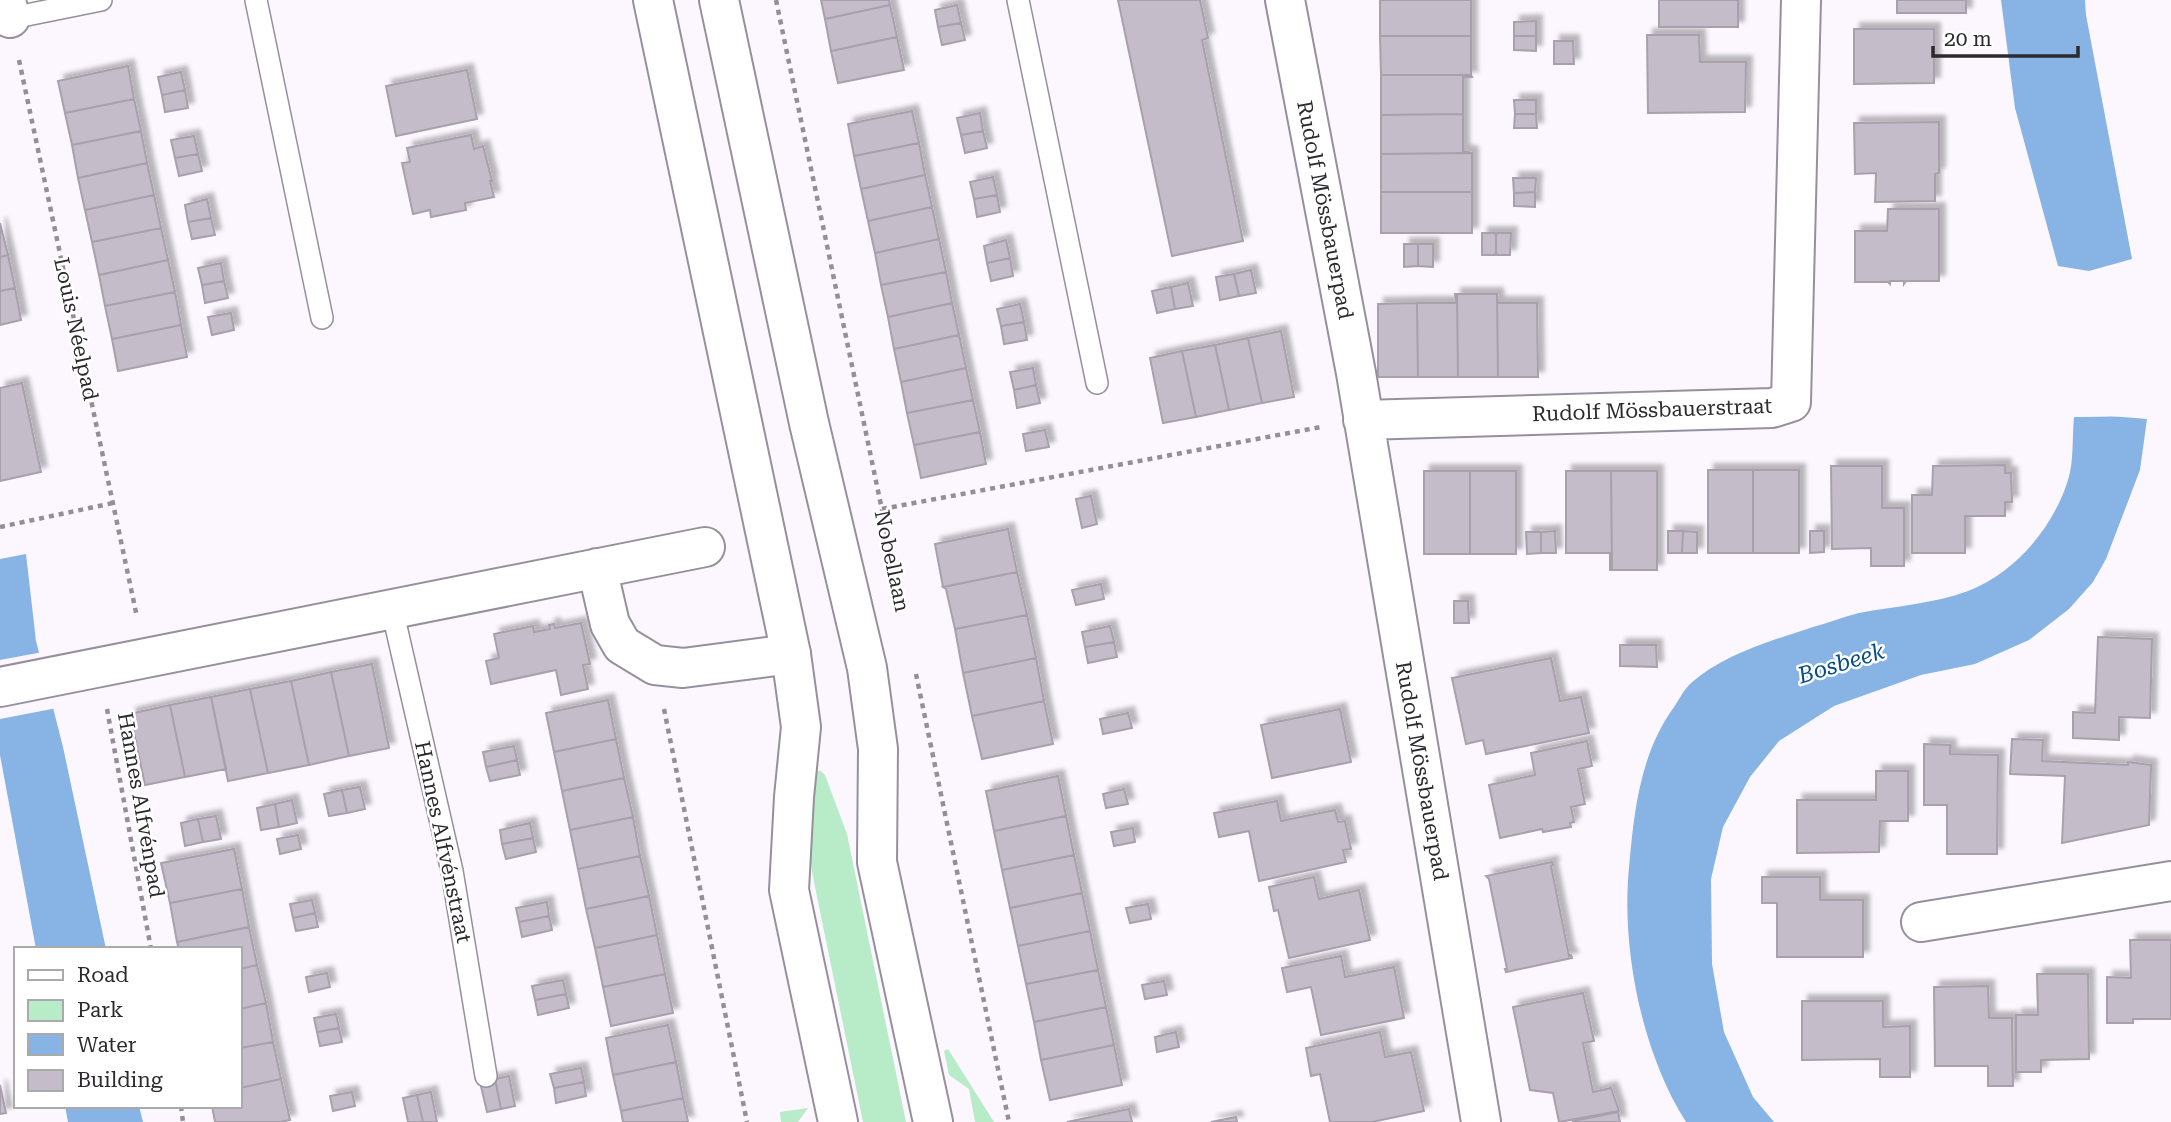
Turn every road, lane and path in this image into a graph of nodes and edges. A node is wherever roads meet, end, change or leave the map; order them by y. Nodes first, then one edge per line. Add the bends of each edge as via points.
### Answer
1 (102, 0) edge
2 (256, 0) edge
3 (653, 0) edge
4 (719, 0) edge
5 (776, 0) edge
6 (1017, 0) edge
7 (1285, 0) edge
8 (1801, 0) edge
9 (6, 13) edge
10 (322, 318) dead end
11 (1097, 383) dead end
12 (1363, 420) junction
13 (113, 503) junction
14 (882, 509) junction
15 (0, 527) edge
16 (705, 547) dead end
17 (597, 568) junction
18 (392, 609) junction
19 (904, 618) dead end
20 (791, 654) junction
21 (146, 659) junction
22 (655, 665) junction
23 (99, 667) junction
24 (916, 673) dead end
25 (0, 687) edge
26 (2171, 881) edge
27 (1921, 922) dead end
28 (151, 947) edge
29 (486, 1076) dead end
30 (747, 1122) edge
31 (838, 1122) edge
32 (933, 1122) edge
33 (1009, 1122) edge
34 (1481, 1122) edge

1 - 9 lane
2 - 10 lane
3 - 20 street
4 - 32 street via 809,423 867,668 878,750 877,862
5 - 14 path, Nobellaan
6 - 11 lane
7 - 12 street, Rudolf Mössbauerpad
8 - 12 street, Rudolf Mössbauerstraat via 1791,402 1772,408
9 - 13 path, Louis Néelpad
12 - 14 path
12 - 34 street, Rudolf Mössbauerpad
13 - 15 path
13 - 21 path, Louis Néelpad
14 - 19 path, Nobellaan
16 - 17 street
17 - 18 street
17 - 22 street via 610,624 622,645
18 - 21 street
18 - 29 lane, Hannes Alfvénstraat via 452,871
20 - 22 street via 683,668
20 - 31 street via 801,727 789,890
21 - 23 street
22 - 30 path
23 - 25 street
23 - 28 path, Hannes Alfvénpad
24 - 33 path
26 - 27 street

